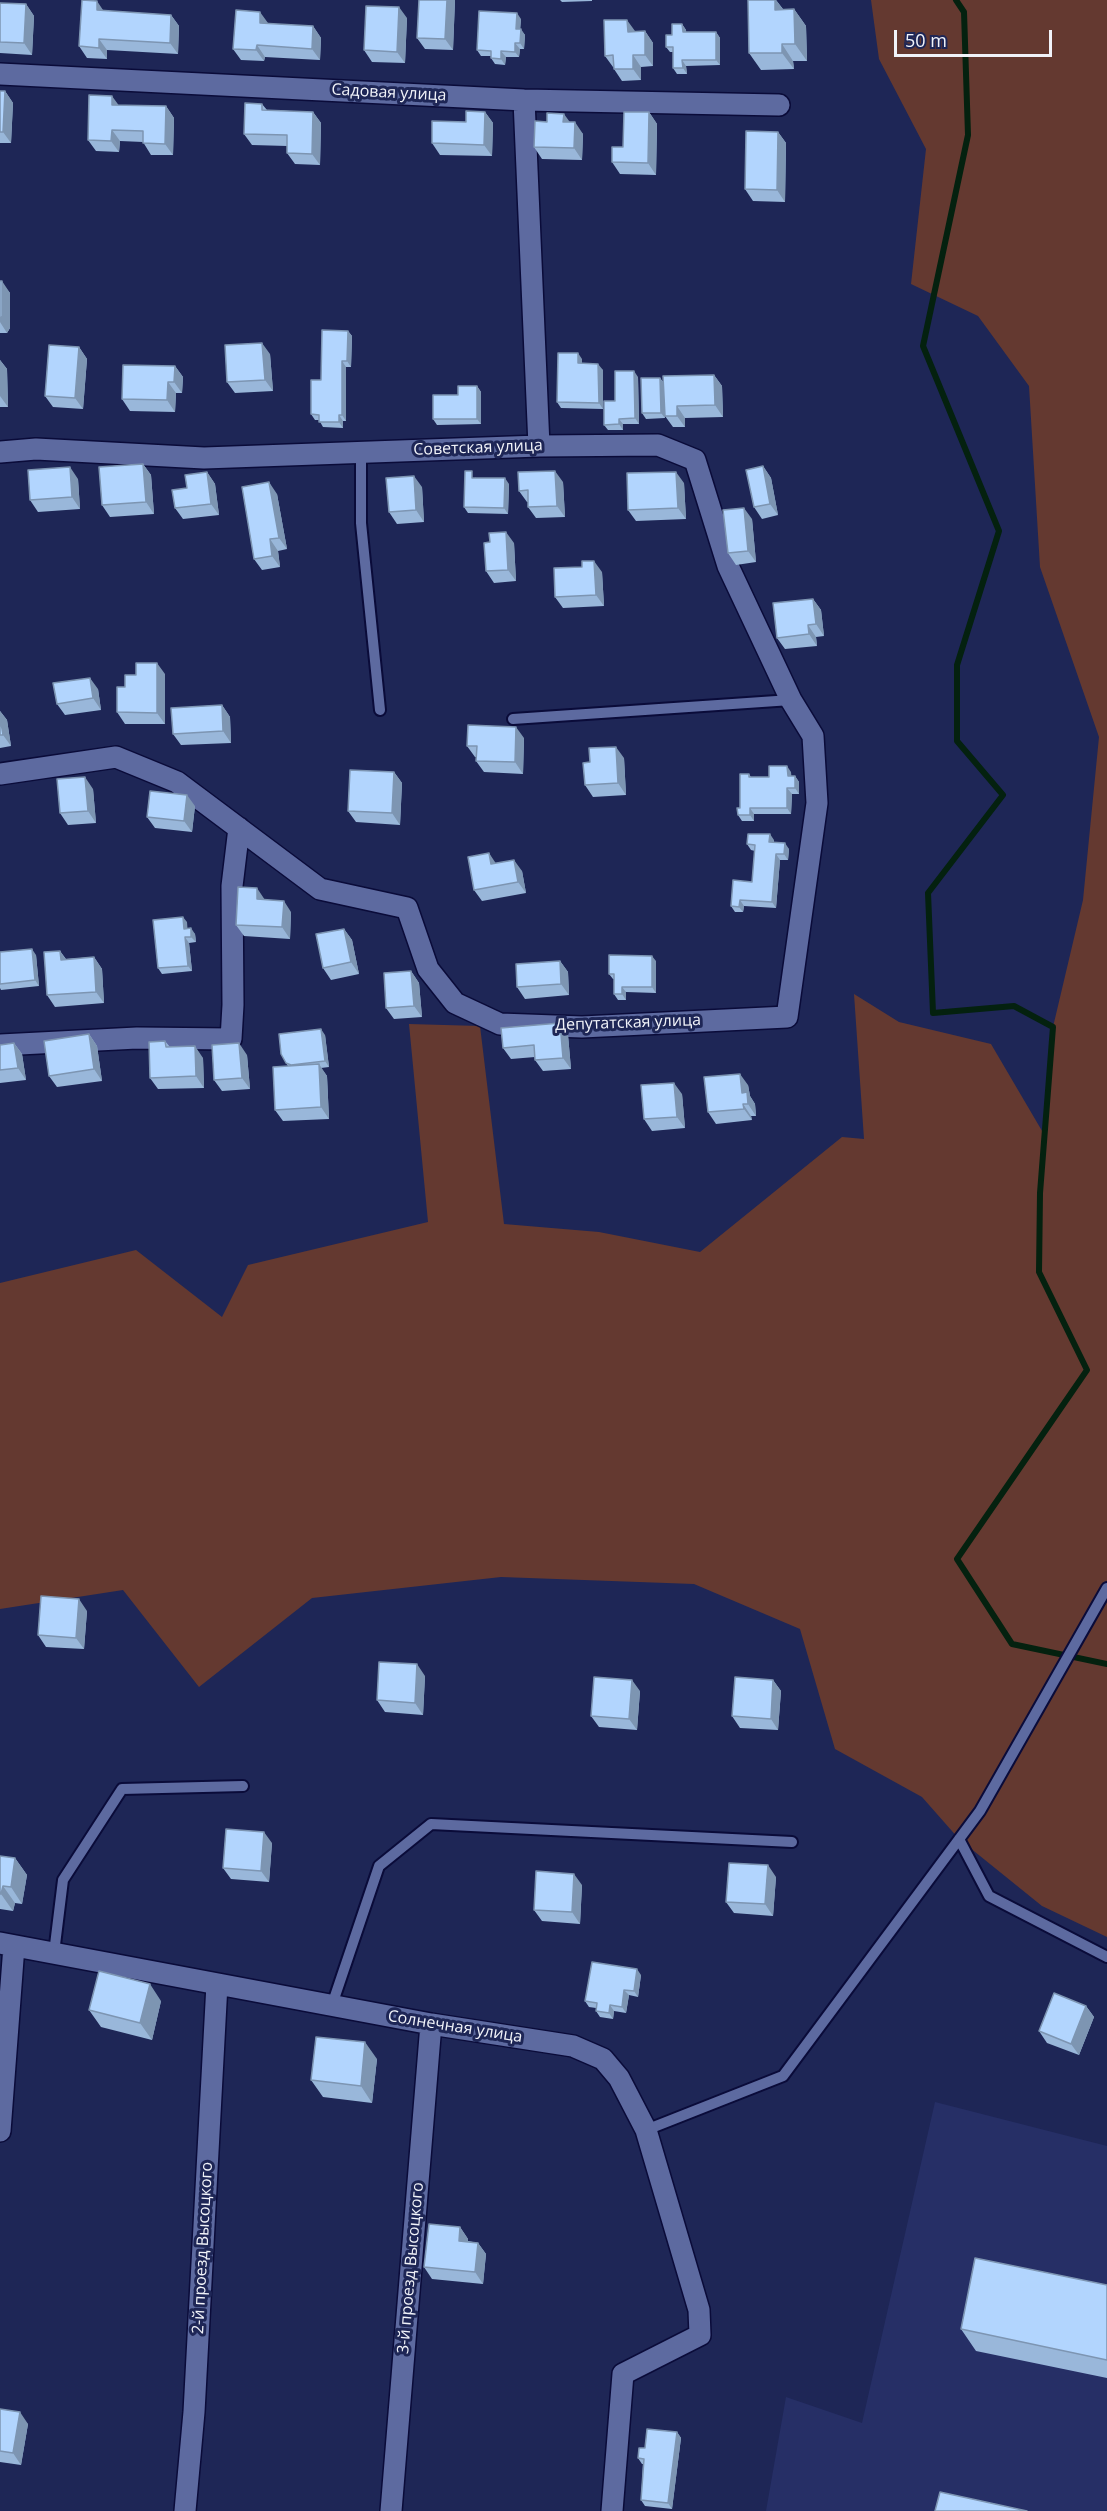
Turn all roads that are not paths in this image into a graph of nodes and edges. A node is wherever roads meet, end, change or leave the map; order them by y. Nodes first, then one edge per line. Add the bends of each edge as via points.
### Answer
1 (0, 74) edge
2 (524, 100) junction
3 (779, 105) dead end
4 (539, 446) junction
5 (0, 452) edge
6 (361, 452) junction
7 (791, 700) junction
8 (380, 710) dead end
9 (513, 719) dead end
10 (0, 774) edge
11 (239, 828) junction
12 (0, 1045) edge
13 (1107, 1588) edge
14 (243, 1786) dead end
15 (959, 1839) junction
16 (792, 1842) dead end
17 (7, 1944) edge
18 (54, 1953) junction
19 (1107, 1957) edge
20 (217, 1984) junction
21 (332, 2005) junction
22 (431, 2024) junction
23 (646, 2130) junction
24 (0, 2131) edge
25 (185, 2511) edge
26 (391, 2511) edge
27 (612, 2511) edge

1 - 2 street, Садовая улица
2 - 3 street, Садовая улица
2 - 4 street
4 - 6 street, Советская улица
4 - 7 street, Советская улица via 658,445 696,460 728,566
5 - 6 street, Советская улица via 36,449 204,458
6 - 8 lane via 361,522
7 - 9 lane
7 - 11 street, Депутатская улица via 813,736 818,803 787,1017 582,1027 501,1024 455,1003 448,995 428,969 407,908 320,889
10 - 11 street, Депутатская улица via 116,757 177,782
11 - 12 street via 232,886 231,1040 137,1038
13 - 15 lane via 980,1811
14 - 18 lane via 122,1789 63,1880
15 - 19 lane via 989,1896
15 - 23 lane via 783,2076
16 - 21 lane via 431,1824 379,1866
17 - 18 street, Солнечная улица
17 - 24 street
18 - 20 street, Солнечная улица
20 - 21 street, Солнечная улица
20 - 25 street, 2-й проезд Высоцкого via 195,2400
21 - 22 street, Солнечная улица
22 - 23 street, Солнечная улица via 587,2051 603,2060 619,2078
22 - 26 street, 3-й проезд Высоцкого
23 - 27 street, Солнечная улица via 699,2310 700,2335 623,2374

